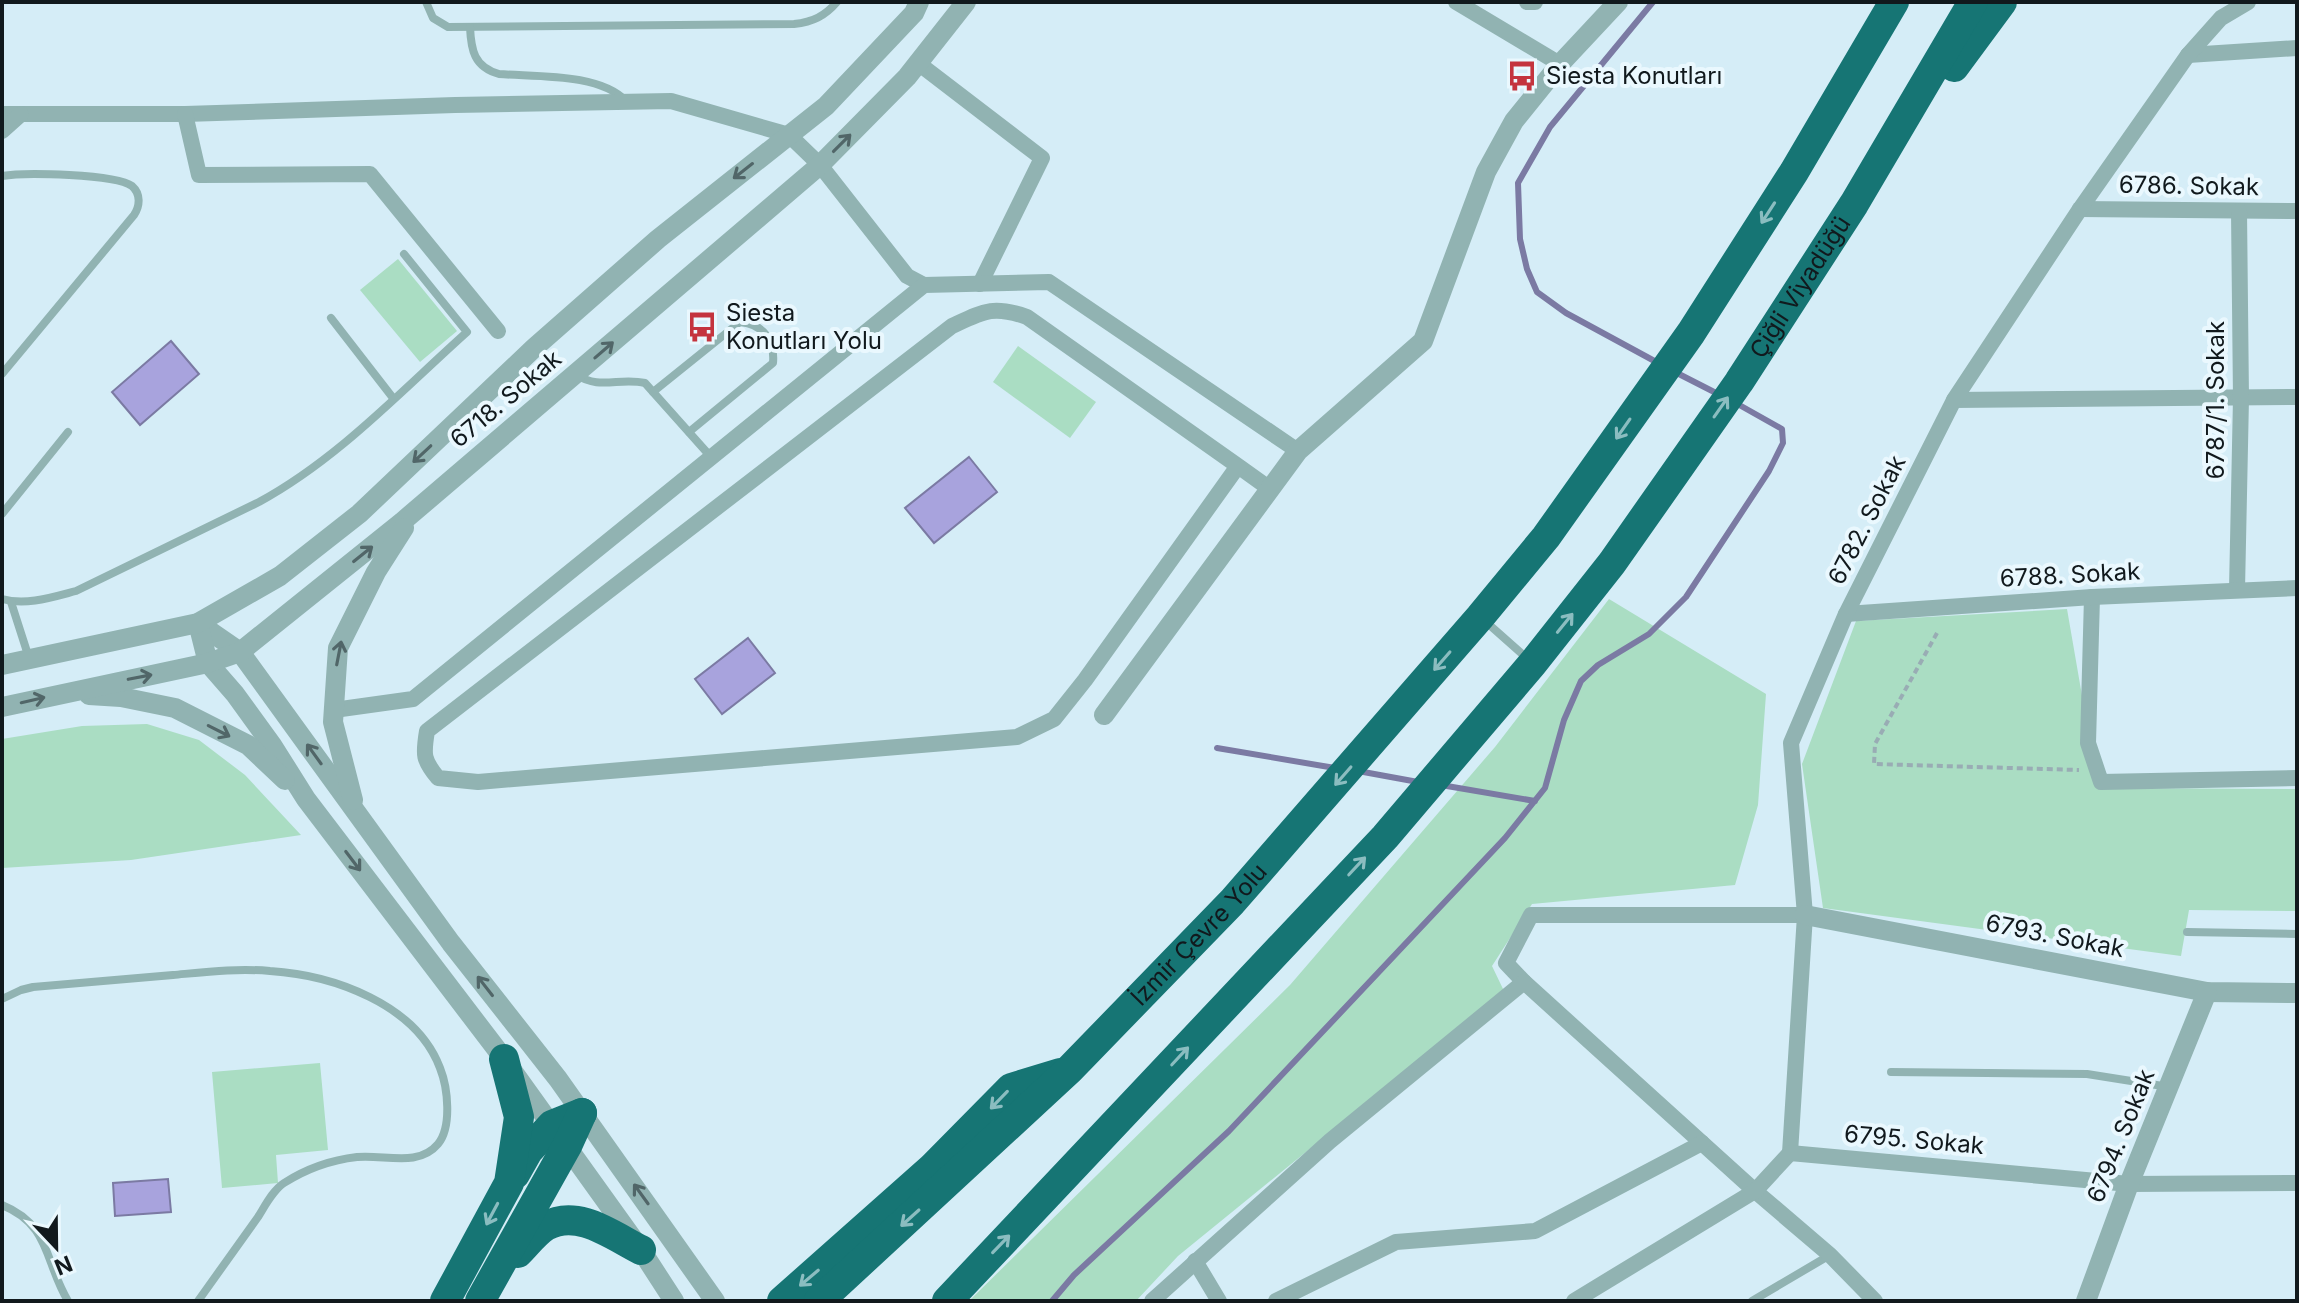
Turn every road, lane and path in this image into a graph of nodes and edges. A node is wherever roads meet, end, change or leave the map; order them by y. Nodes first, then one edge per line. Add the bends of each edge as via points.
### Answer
1 (426, 2) edge
2 (837, 2) edge
3 (919, 2) edge
4 (966, 2) edge
5 (1456, 2) edge
6 (1527, 2) edge
7 (1535, 2) edge
8 (1618, 2) edge
9 (1873, 2) edge
10 (1894, 2) edge
11 (1973, 2) edge
12 (2002, 2) edge
13 (2248, 2) edge
14 (470, 27) junction
15 (2297, 48) edge
16 (2188, 55) junction
17 (918, 63) junction
18 (1560, 64) junction
19 (627, 101) junction
20 (2, 114) edge
21 (21, 114) junction
22 (185, 114) junction
23 (2, 131) edge
24 (789, 135) junction
25 (820, 165) junction
26 (1794, 172) junction
27 (2, 176) edge
28 (1854, 204) junction
29 (2080, 209) junction
30 (2239, 211) junction
31 (2297, 211) edge
32 (404, 254) dead end
33 (980, 284) junction
34 (924, 285) junction
35 (331, 318) dead end
36 (498, 331) dead end
37 (2, 374) edge
38 (575, 374) junction
39 (653, 392) junction
40 (2297, 397) edge
41 (393, 398) junction
42 (2241, 398) junction
43 (1954, 400) junction
44 (68, 432) dead end
45 (689, 432) junction
46 (1298, 451) junction
47 (711, 458) junction
48 (1238, 466) junction
49 (1270, 489) junction
50 (417, 509) junction
51 (2, 514) edge
52 (2297, 588) edge
53 (2237, 590) junction
54 (2092, 597) junction
55 (7, 600) edge
56 (1846, 614) junction
57 (1480, 617) junction
58 (198, 623) junction
59 (1937, 633) dead end
60 (240, 652) junction
61 (29, 659) junction
62 (208, 663) junction
63 (1533, 663) junction
64 (2, 665) edge
65 (64, 693) junction
66 (2, 707) edge
67 (334, 710) junction
68 (1104, 715) dead end
69 (2097, 771) junction
70 (2297, 778) edge
71 (306, 799) junction
72 (356, 812) junction
73 (1805, 915) junction
74 (2187, 932) dead end
75 (2297, 934) edge
76 (1524, 982) junction
77 (2207, 992) junction
78 (2297, 993) edge
79 (2, 999) edge
80 (504, 1059) junction
81 (1069, 1070) junction
82 (1891, 1072) dead end
83 (2169, 1087) junction
84 (582, 1113) junction
85 (559, 1136) junction
86 (1702, 1143) junction
87 (1790, 1153) junction
88 (509, 1183) junction
89 (2297, 1183) edge
90 (2129, 1184) junction
91 (1755, 1191) junction
92 (2, 1205) edge
93 (641, 1250) junction
94 (1830, 1255) junction
95 (1195, 1261) junction
96 (496, 1274) junction
97 (668, 1292) edge
98 (68, 1301) edge
99 (198, 1301) edge
100 (445, 1301) edge
101 (480, 1301) edge
102 (715, 1301) edge
103 (782, 1301) edge
104 (819, 1301) edge
105 (947, 1301) edge
106 (1152, 1301) edge
107 (1219, 1301) edge
108 (1276, 1301) edge
109 (1574, 1301) edge
110 (1752, 1301) edge
111 (1875, 1301) edge
112 (2086, 1301) edge

1 - 14 lane via 440,24
2 - 14 lane via 819,18 794,24
3 - 24 street, 6718. Sokak via 826,106
4 - 17 street, 6718. Sokak
5 - 18 street
6 - 7 street
8 - 18 street
9 - 26 highway
10 - 26 highway
11 - 28 highway, Çiğli Viyadüğü
12 - 28 highway
13 - 16 street, 6782. Sokak via 2221,18
14 - 19 lane via 471,50 489,71 592,81
15 - 16 street
16 - 29 street, 6782. Sokak
25 -> 17 street, 6718. Sokak
17 - 33 street via 1042,158
18 - 46 street via 1514,121 1486,172 1423,341
19 - 22 street
19 - 24 street via 671,101
20 - 21 street
21 - 22 street
21 - 23 street
22 - 36 street via 199,175 370,174
24 - 25 street
24 -> 58 street, 6718. Sokak via 534,348 359,514 280,576
25 - 34 street via 907,276
38 -> 25 street, 6718. Sokak
26 -> 57 highway, İzmir Çevre Yolu via 1691,333 1546,537
27 - 37 lane via 115,181 130,184 139,203
63 -> 28 highway, Çiğli Viyadüğü via 1612,563 1739,382
29 - 30 street, 6786. Sokak
29 - 43 street, 6782. Sokak
30 - 31 street, 6786. Sokak
30 - 42 street, 6787/1. Sokak
32 - 41 lane via 467,332
33 - 34 street
33 - 46 street via 1049,282
34 - 47 street
35 - 41 lane
38 - 39 lane via 596,384 645,383
38 - 50 street, 6718. Sokak
39 - 45 lane
39 - 45 lane via 740,322 768,336 773,363
40 - 42 street
41 - 55 lane via 319,465 259,502 76,591 44,600
42 - 43 street
42 - 53 street, 6787/1. Sokak
43 - 56 street, 6782. Sokak
44 - 51 lane
45 - 47 lane
46 - 49 street
47 - 67 street via 413,699
48 - 48 street via 1027,317 1006,310 984,312 952,326 427,731 426,763 438,778 478,782 1017,737 1054,719
48 - 49 street
49 - 68 street
60 -> 50 street, 6718. Sokak
67 -> 50 street via 338,648 376,572
52 - 53 street, 6788. Sokak
53 - 54 street, 6788. Sokak
54 - 56 street, 6788. Sokak
54 - 69 street via 2088,743
55 - 61 lane
56 - 73 street, 6782. Sokak via 1791,743
57 - 63 lane
57 -> 81 highway, İzmir Çevre Yolu via 1268,863
58 - 60 street
58 - 61 street, 6718. Sokak
58 - 62 street
59 - 69 path via 1875,744 1874,764
60 - 62 street, 6718. Sokak
72 -> 60 street
61 - 64 street, 6718. Sokak
65 -> 62 street, 6718. Sokak
62 - 71 street
105 -> 63 highway via 1385,837
66 -> 65 street, 6718. Sokak
65 -> 71 street via 175,708 248,745
67 - 72 street
69 - 70 street via 2101,782
71 -> 80 street
84 -> 72 street
73 - 76 street via 1531,915 1506,963
73 - 77 street, 6793. Sokak
73 - 87 street, 6782. Sokak
74 - 75 lane
76 - 86 street
76 - 95 street via 1330,1141
77 - 78 street, 6793. Sokak
77 - 83 street, 6794. Sokak
79 - 99 lane via 33,987 273,971 327,982 372,999 408,1022 429,1045 447,1093 445,1134 435,1147 409,1159 380,1156 321,1165 280,1185
80 - 85 street
80 - 88 highway via 519,1117
81 -> 103 highway via 1011,1088 932,1168
81 -> 104 highway, İzmir Çevre Yolu
82 - 83 lane via 2087,1074
83 - 90 street, 6794. Sokak
84 - 85 highway
102 -> 84 street
85 - 88 highway via 528,1151
85 - 93 street
85 - 96 highway
86 - 91 street
86 - 108 street via 1535,1231 1396,1242
87 - 90 street, 6795. Sokak
87 - 91 street
88 -> 100 highway
89 - 90 street, 6795. Sokak
90 - 112 street, 6794. Sokak
91 - 94 street
91 - 109 street
92 - 98 lane via 24,1216 39,1233
93 - 96 highway via 593,1224 567,1220 545,1226
93 - 97 street
94 - 110 lane
94 - 111 street
95 - 106 street
95 - 107 street
96 - 101 highway

